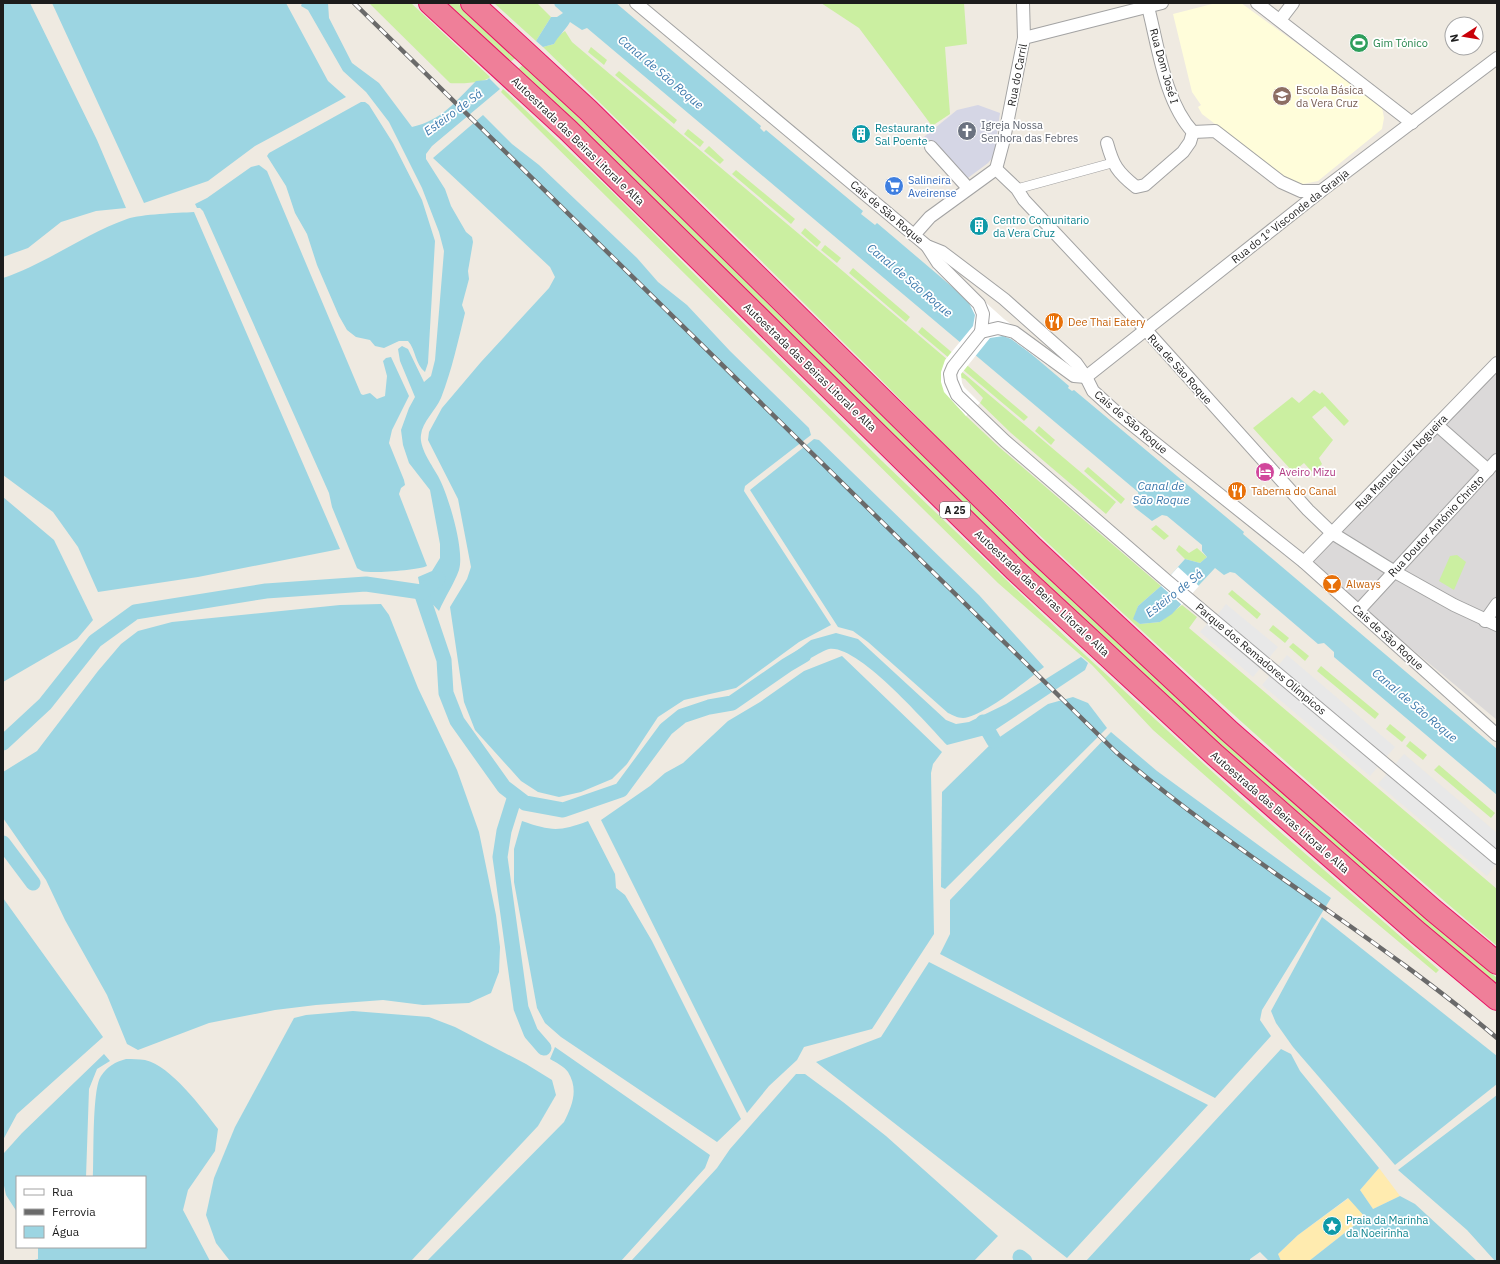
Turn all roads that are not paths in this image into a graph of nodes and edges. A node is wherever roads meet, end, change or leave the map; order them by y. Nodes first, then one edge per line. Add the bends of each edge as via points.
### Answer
1 (430, 3) edge
2 (472, 3) edge
3 (636, 3) edge
4 (1023, 3) edge
5 (1162, 3) edge
6 (1257, 3) edge
7 (1293, 3) edge
8 (1147, 5) edge
9 (1280, 20) junction
10 (1024, 38) junction
11 (1497, 58) edge
12 (1412, 123) junction
13 (1192, 132) junction
14 (1106, 143) dead end
15 (931, 147) dead end
16 (1112, 163) junction
17 (996, 169) junction
18 (968, 188) junction
19 (1017, 189) junction
20 (1321, 191) junction
21 (914, 235) junction
22 (927, 246) junction
23 (1146, 330) junction
24 (981, 332) junction
25 (1497, 363) edge
26 (1086, 377) junction
27 (1437, 425) junction
28 (1497, 460) edge
29 (1488, 470) junction
30 (1332, 533) junction
31 (1304, 562) junction
32 (1395, 572) junction
33 (1497, 604) edge
34 (1359, 610) junction
35 (1485, 621) junction
36 (1497, 625) edge
37 (1497, 735) edge
38 (1497, 858) edge
39 (1497, 963) edge
40 (1497, 999) edge

1 - 40 highway, Autoestrada das Beiras Litoral e Alta / A 25 via 568,130 1015,570 1215,755
2 - 39 highway, A 25 via 588,110 1045,559 1229,731
3 - 21 street, Cais de São Roque
4 - 10 street, Rua do Carril
5 - 8 street
6 - 9 street
7 - 9 street
8 - 10 street
8 - 13 street, Rua Dom José I via 1172,99 1182,120
9 - 12 street
10 - 17 street, Rua do Carril
11 - 12 street, Rua do 1º Visconde da Granja
12 - 20 street, Rua do 1º Visconde da Granja
13 - 16 street via 1190,142 1183,152 1145,185 1136,187
13 - 20 street via 1215,131 1281,182 1301,191
14 - 16 street
15 - 18 street
16 - 19 street
17 - 18 street
17 - 19 street, Rua de São Roque
18 - 21 street via 930,217
19 - 23 street, Rua de São Roque via 1024,200
20 - 23 street, Rua do 1º Visconde da Granja
21 - 22 street, Cais de São Roque
22 - 24 street via 938,263 979,304 983,314
22 - 26 street, Cais de São Roque via 942,252 1004,299 1076,363
23 - 26 street, Rua do 1º Visconde da Granja
23 - 30 street, Rua de São Roque via 1308,510
24 - 26 street via 998,328 1014,332 1074,376
24 - 38 street, Parque dos Remadores Olímpicos via 950,374 953,388 973,410 1005,441 1166,580
25 - 27 street, Rua Manuel Luiz Nogueira
26 - 31 street, Cais de São Roque via 1093,391 1115,411
27 - 29 street
27 - 30 street, Rua Manuel Luiz Nogueira
28 - 29 street, Rua Doutor António Christo
29 - 32 street, Rua Doutor António Christo
30 - 31 street, Rua Manuel Luiz Nogueira
30 - 32 street, Rua de São Roque
31 - 34 street, Cais de São Roque
32 - 34 street, Rua Doutor António Christo
32 - 35 street, Rua de São Roque
33 - 35 street
34 - 37 street, Cais de São Roque
35 - 36 street, Rua de São Roque

